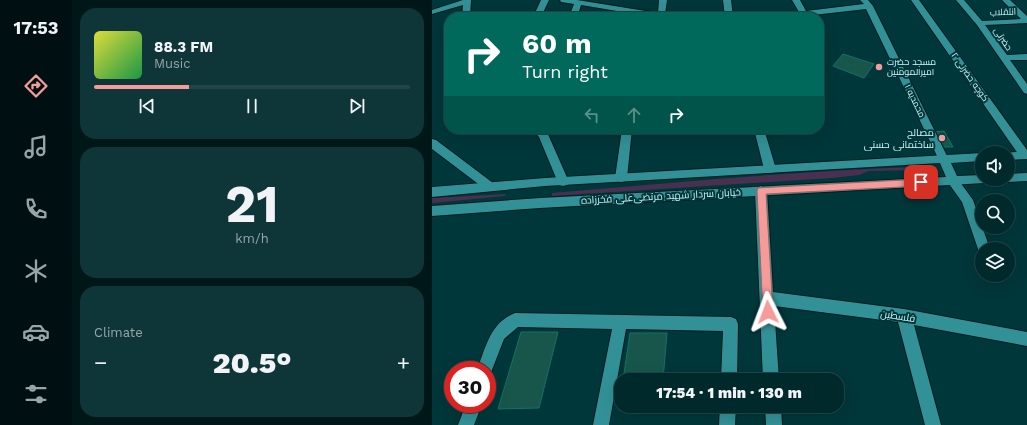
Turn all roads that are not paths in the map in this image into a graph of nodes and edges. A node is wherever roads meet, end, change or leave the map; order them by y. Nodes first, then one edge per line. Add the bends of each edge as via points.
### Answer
1 (467, 0) edge
2 (545, 0) edge
3 (564, 0) edge
4 (663, 0) edge
5 (726, 0) edge
6 (796, 0) edge
7 (915, 0) edge
8 (960, 0) edge
9 (1006, 0) edge
10 (603, 3) edge
11 (867, 3) edge
12 (578, 4) junction
13 (432, 12) edge
14 (466, 12) edge
15 (540, 12) edge
16 (575, 12) edge
17 (633, 12) edge
18 (662, 12) edge
19 (728, 12) edge
20 (803, 12) edge
21 (815, 12) edge
22 (1027, 21) edge
23 (980, 23) junction
24 (1027, 57) edge
25 (1003, 58) junction
26 (1026, 88) edge
27 (542, 134) edge
28 (626, 134) edge
29 (760, 134) edge
30 (432, 143) edge
31 (1026, 155) edge
32 (1015, 156) edge
33 (975, 158) edge
34 (944, 160) junction
35 (770, 169) junction
36 (1027, 177) edge
37 (621, 178) junction
38 (1015, 178) edge
39 (975, 180) edge
40 (953, 181) junction
41 (563, 182) junction
42 (489, 186) junction
43 (433, 191) edge
44 (761, 191) junction
45 (432, 211) edge
46 (982, 242) edge
47 (767, 298) junction
48 (904, 316) junction
49 (620, 323) junction
50 (1027, 339) edge
51 (489, 361) edge
52 (729, 373) edge
53 (771, 373) edge
54 (471, 413) edge
55 (728, 413) edge
56 (773, 413) edge
57 (466, 425) edge
58 (601, 425) edge
59 (727, 425) edge
60 (774, 425) edge
61 (933, 425) edge

1 - 13 street
1 - 14 street
2 - 15 street
3 - 12 street
4 - 18 street
5 - 19 street
6 - 20 street
7 - 31 street, کوچه حضرتی ۲
8 - 23 street, حضرتی
9 - 22 street
10 - 12 street
10 - 17 street
11 - 21 street
11 - 34 street, محمدیه ۱
12 - 16 street
22 - 23 street, انتقلاب
23 - 25 street, حضرتی
24 - 25 street
25 - 26 street, حضرتی
27 - 41 street
28 - 37 street
29 - 35 street
30 - 42 street
31 - 32 street
33 - 34 street, خیابان سردار شهید مرتضی‌علی فخرزاده
34 - 35 street, خیابان سردار شهید مرتضی‌علی فخرزاده
34 - 40 street, محمدیه ۱
35 - 37 street, خیابان سردار شهید مرتضی‌علی فخرزاده
36 - 38 street
37 - 41 street, خیابان سردار شهید مرتضی‌علی فخرزاده
39 - 40 street, خیابان سردار شهید مرتضی‌علی فخرزاده
40 - 44 street, خیابان سردار شهید مرتضی‌علی فخرزاده
40 - 46 street, محمدیه ۱ via 967,200
41 - 42 street, خیابان سردار شهید مرتضی‌علی فخرزاده
42 - 43 street, خیابان سردار شهید مرتضی‌علی فخرزاده
44 - 45 street, خیابان سردار شهید مرتضی‌علی فخرزاده
44 - 47 street
47 - 48 street, فلسطین
47 - 53 street
48 - 50 street, فلسطین
48 - 61 street
49 - 51 street via 515,320 498,334
49 - 52 street via 731,324
49 - 58 street
54 - 57 street
55 - 59 street
56 - 60 street

